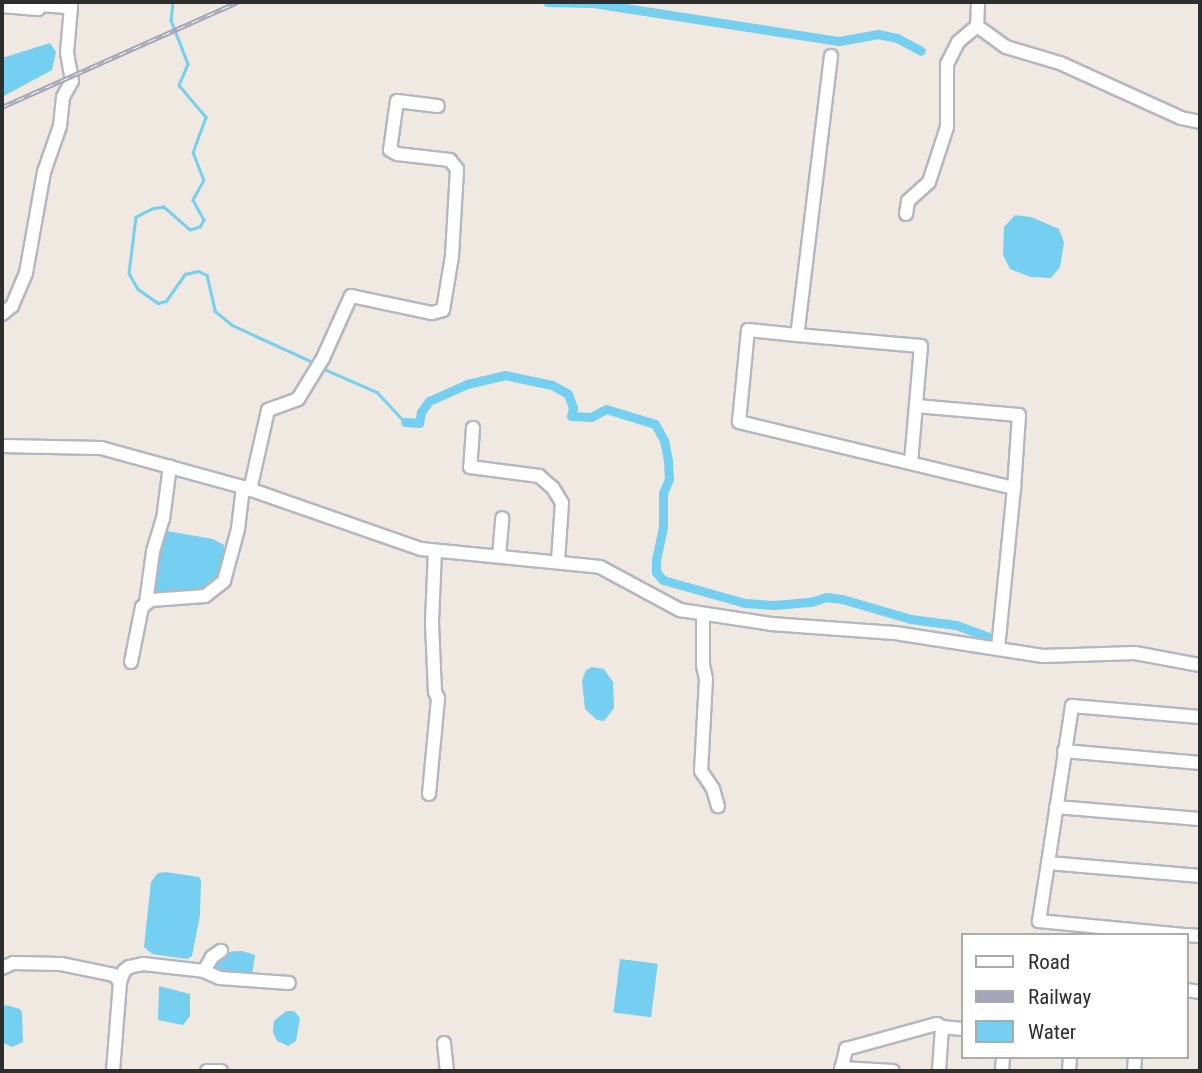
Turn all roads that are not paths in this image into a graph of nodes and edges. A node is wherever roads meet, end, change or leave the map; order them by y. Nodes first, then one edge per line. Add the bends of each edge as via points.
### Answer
1 (978, 2) edge
2 (71, 4) edge
3 (2, 6) edge
4 (977, 26) junction
5 (831, 56) dead end
6 (438, 106) dead end
7 (1200, 122) edge
8 (906, 214) dead end
9 (2, 314) edge
10 (797, 335) junction
11 (916, 405) junction
12 (472, 428) dead end
13 (2, 446) edge
14 (911, 463) junction
15 (170, 466) junction
16 (1014, 488) junction
17 (246, 489) junction
18 (502, 518) dead end
19 (435, 551) junction
20 (499, 556) junction
21 (558, 560) junction
22 (146, 603) junction
23 (703, 614) junction
24 (998, 649) junction
25 (131, 662) dead end
26 (1200, 665) edge
27 (1200, 717) edge
28 (1064, 751) junction
29 (1200, 763) edge
30 (429, 794) dead end
31 (718, 806) dead end
32 (1056, 807) junction
33 (1200, 819) edge
34 (1048, 863) junction
35 (1200, 876) edge
36 (1039, 921) junction
37 (1038, 933) edge
38 (1164, 933) edge
39 (221, 951) dead end
40 (2, 968) edge
41 (204, 971) junction
42 (120, 982) junction
43 (289, 983) dead end
44 (942, 1027) junction
45 (960, 1029) edge
46 (444, 1043) dead end
47 (841, 1069) edge
48 (113, 1071) edge
49 (207, 1071) edge
50 (220, 1071) edge
51 (447, 1071) edge
52 (893, 1071) edge
53 (939, 1071) edge

1 - 4 street
2 - 3 street via 39,5 38,9
2 - 9 street via 67,52 72,82 63,97 60,125 42,180 26,273 12,306
4 - 7 street via 1006,47 1060,63 1181,118
4 - 8 street via 958,41 947,64 947,128 929,182 908,201
5 - 10 street
6 - 17 street via 397,102 390,150 450,160 457,169 451,267 443,310 432,313 351,296 298,399 268,410
10 - 11 street via 921,346
10 - 14 street via 748,330 739,422
11 - 14 street
11 - 16 street via 1019,415
12 - 21 street via 470,467 539,476 553,488 562,503
13 - 15 street via 101,448
14 - 16 street
15 - 17 street
15 - 22 street
16 - 24 street
17 - 19 street
17 - 22 street via 224,581 205,596
18 - 20 street
19 - 20 street
19 - 30 street via 432,622 438,698
20 - 21 street
21 - 23 street via 600,566 680,610
22 - 25 street
23 - 24 street via 895,633
23 - 31 street via 706,679 701,771
24 - 26 street via 1043,656 1135,653
27 - 28 street via 1074,705
28 - 29 street
28 - 32 street
32 - 33 street
32 - 34 street
34 - 35 street
34 - 36 street
36 - 37 street
36 - 38 street
39 - 41 street
40 - 42 street via 13,963 61,964 114,975
41 - 42 street via 136,964 124,971
41 - 43 street via 219,978
42 - 48 street
44 - 45 street
44 - 47 street via 937,1024 845,1049
44 - 53 street
46 - 51 street
47 - 52 street
49 - 50 street

